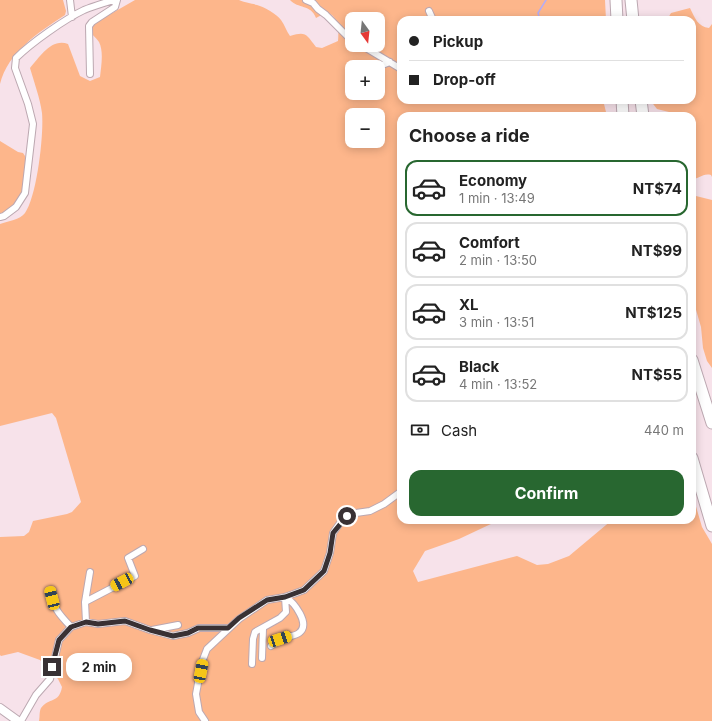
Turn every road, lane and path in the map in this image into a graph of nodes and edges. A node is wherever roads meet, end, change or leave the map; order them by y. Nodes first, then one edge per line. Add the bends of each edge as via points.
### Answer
1 (70, 0) edge
2 (114, 0) edge
3 (117, 0) edge
4 (306, 0) edge
5 (616, 0) edge
6 (631, 0) edge
7 (429, 11) dead end
8 (431, 16) edge
9 (617, 16) edge
10 (633, 16) edge
11 (72, 17) junction
12 (345, 34) edge
13 (373, 52) edge
14 (390, 62) junction
15 (385, 64) edge
16 (397, 66) edge
17 (90, 74) dead end
18 (0, 217) edge
19 (696, 373) edge
20 (712, 423) edge
21 (696, 472) edge
22 (397, 494) edge
23 (712, 526) edge
24 (143, 549) dead end
25 (90, 572) dead end
26 (50, 590) dead end
27 (285, 597) junction
28 (85, 602) junction
29 (86, 622) junction
30 (178, 625) dead end
31 (71, 627) junction
32 (228, 628) junction
33 (263, 629) junction
34 (150, 630) junction
35 (271, 646) dead end
36 (262, 658) dead end
37 (252, 664) dead end
38 (0, 708) edge
39 (19, 721) edge
40 (205, 721) edge

1 - 11 street
2 - 11 street
3 - 17 street via 116,6 89,26
4 - 12 street via 313,3
5 - 9 highway
6 - 10 highway
7 - 8 street
11 - 18 street via 21,53 15,62 34,124 25,194 16,208
13 - 14 street
14 - 15 street
14 - 16 street
19 - 20 highway
21 - 23 highway
22 - 27 street via 370,511 347,516 333,533 324,571 304,590
24 - 28 street via 128,558 135,576
25 - 28 street
26 - 31 street via 53,605
27 - 32 street via 267,600
27 - 33 street via 286,612
27 - 35 street via 292,601 302,616 303,627 299,633 280,639
28 - 29 street
29 - 31 street
29 - 34 street via 98,624 125,621
30 - 34 street
31 - 39 street via 59,640 50,679
32 - 34 street via 198,628 173,636
32 - 40 street via 207,649 202,662 196,694 199,712
33 - 36 street
33 - 37 street via 256,632 253,639
38 - 39 main road

